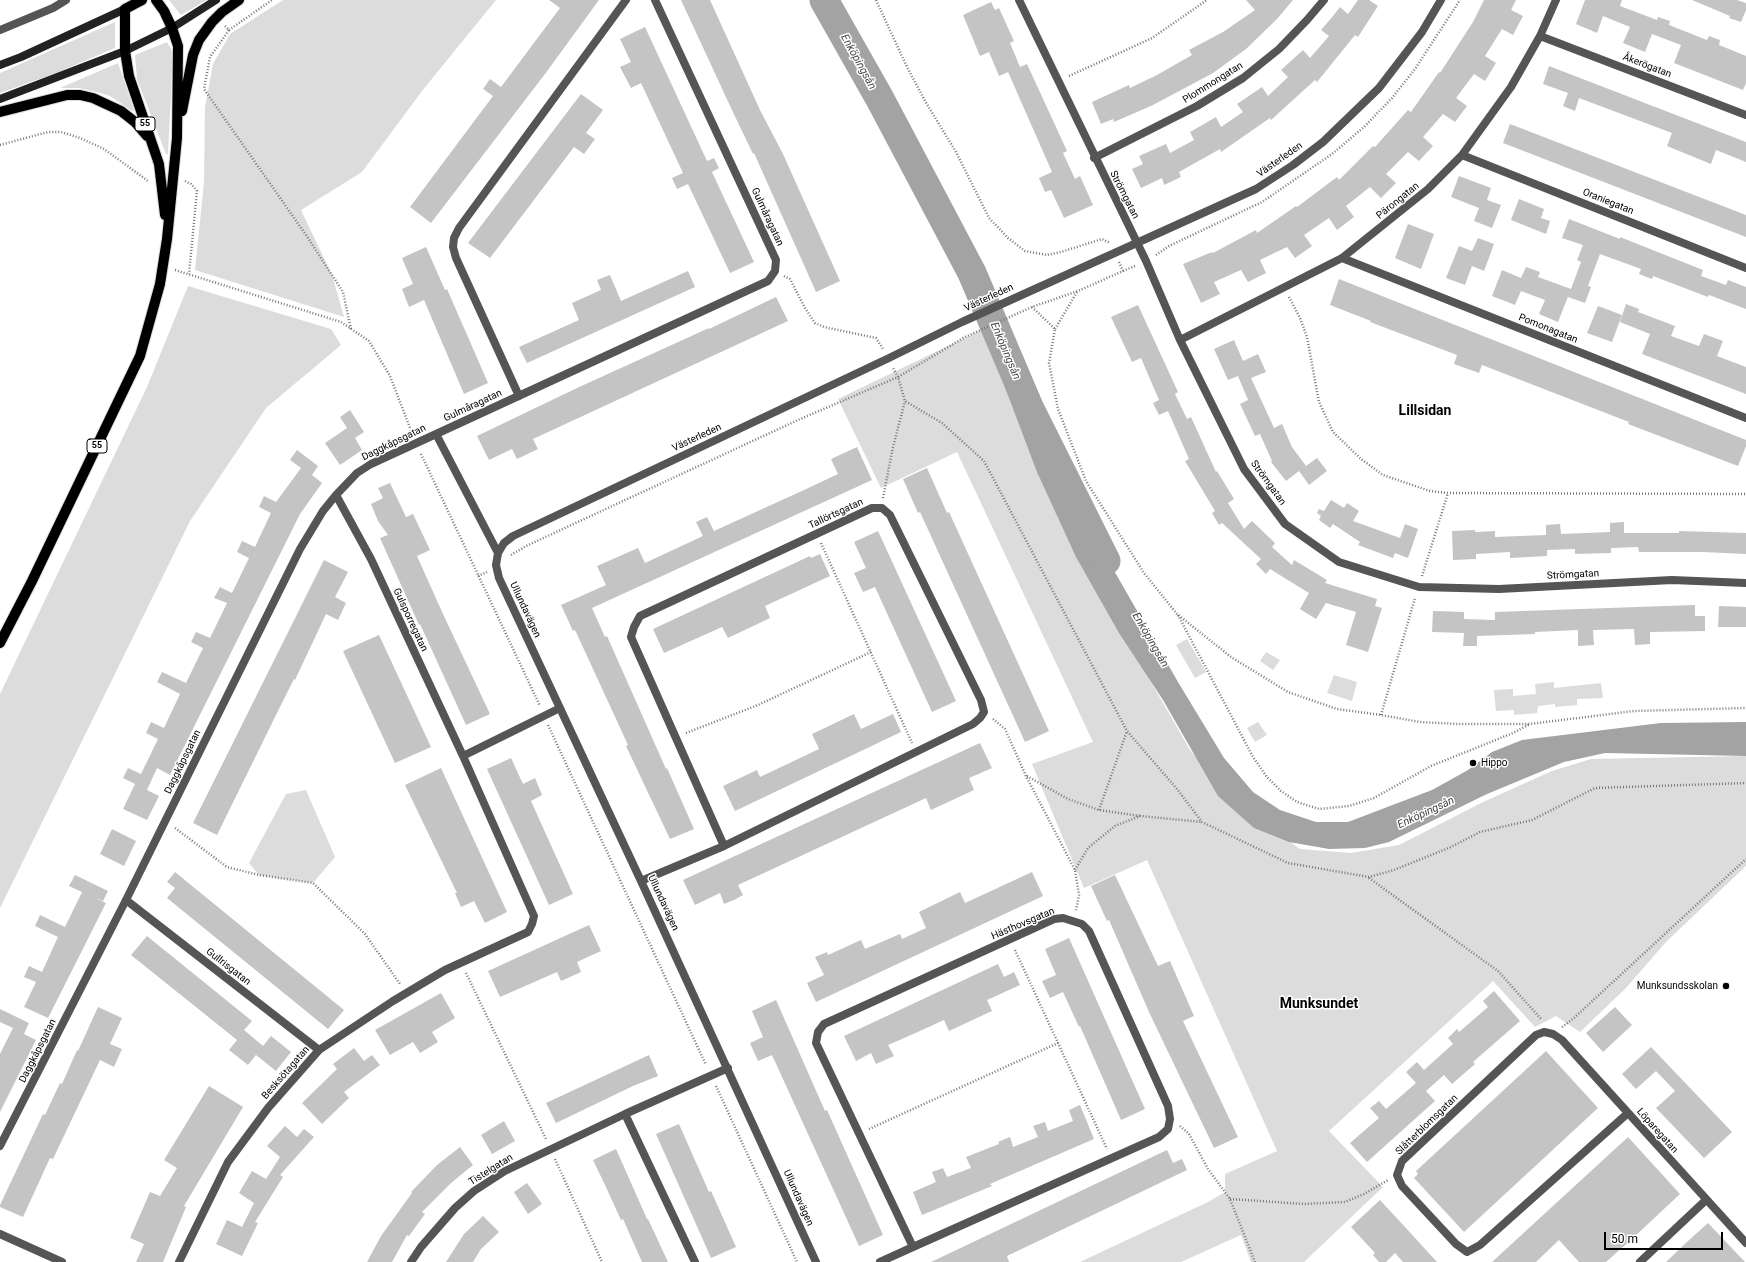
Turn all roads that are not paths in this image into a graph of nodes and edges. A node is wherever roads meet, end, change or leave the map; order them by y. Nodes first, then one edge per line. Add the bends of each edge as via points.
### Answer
1 (66, 0) edge
2 (142, 0) edge
3 (156, 0) edge
4 (216, 0) edge
5 (239, 0) edge
6 (626, 0) edge
7 (655, 0) edge
8 (1019, 0) edge
9 (1324, 0) edge
10 (1441, 0) edge
11 (1556, 0) edge
12 (125, 4) edge
13 (172, 28) junction
14 (0, 30) edge
15 (1540, 36) junction
16 (125, 51) junction
17 (0, 65) edge
18 (0, 99) edge
19 (0, 112) edge
20 (1746, 115) edge
21 (177, 138) junction
22 (150, 140) junction
23 (1462, 155) junction
24 (1094, 158) junction
25 (167, 239) junction
26 (1137, 243) junction
27 (1342, 258) junction
28 (1746, 268) edge
29 (1180, 340) junction
30 (519, 396) junction
31 (1746, 418) edge
32 (436, 434) junction
33 (336, 495) junction
34 (498, 553) junction
35 (1746, 583) edge
36 (0, 643) edge
37 (560, 708) junction
38 (463, 756) junction
39 (724, 846) junction
40 (641, 881) junction
41 (126, 900) junction
42 (532, 924) joint
43 (1553, 1034) joint
44 (319, 1050) junction
45 (728, 1068) junction
46 (1628, 1113) junction
47 (625, 1114) junction
48 (0, 1146) edge
49 (1706, 1200) junction
50 (0, 1234) edge
51 (1746, 1243) edge
52 (913, 1247) junction
53 (62, 1262) edge
54 (179, 1262) edge
55 (411, 1262) edge
56 (695, 1262) edge
57 (816, 1262) edge
58 (880, 1262) edge
59 (1640, 1262) edge

1 - 14 street
2 - 12 main road
3 - 13 main road
4 - 13 main road
5 - 21 main road, 55 via 216,18 199,40 193,55
6 - 30 street, Gulmåragatan via 454,238 456,258
7 - 30 street, Gulmåragatan via 776,260 775,271 768,281
8 - 24 street, Strömgatan
9 - 24 street, Plommongatan via 1279,49 1243,78 1197,106
10 - 26 street, Västerleden via 1422,32 1379,88 1323,142 1256,189
11 - 15 street, Pärongatan
12 - 16 main road, 55
12 - 17 main road via 21,57
13 - 16 main road
13 - 21 main road via 178,46
15 - 20 street, Åkerögatan
15 - 23 street, Pärongatan via 1511,87
16 - 18 main road
16 - 22 main road, 55 via 129,76
19 - 22 main road via 67,95 80,95 121,111 135,122
21 - 25 main road, 55
22 - 25 main road, 55 via 158,164
23 - 27 street, Pärongatan via 1428,189
23 - 28 street, Oraniegatan
24 - 26 street, Strömgatan
25 - 36 main road, 55 via 160,284 140,356
26 - 29 street, Strömgatan
26 - 34 street, Västerleden via 962,322 513,536 504,543
27 - 29 street, Pärongatan
27 - 31 street, Pomonagatan
29 - 35 street, Strömgatan via 1244,469 1285,524 1338,562 1419,588 1499,589 1672,580
30 - 32 street, Gulmåragatan
32 - 33 street, Daggkåpsgatan via 371,464
32 - 34 street
33 - 38 street, Gulsporregatan via 371,559
33 - 41 street, Daggkåpsgatan via 300,549
34 - 37 street, Ullundavägen via 498,578
37 - 38 street
37 - 40 street, Ullundavägen
38 - 42 street, Gulsporregatan via 534,916
39 - 39 street, Tallörtsgatan via 631,637 634,626 640,616 872,508 882,508 890,515 981,700 984,712 974,724
39 - 40 street
40 - 45 street, Ullundavägen
41 - 44 street, Gullrisgatan
41 - 48 street, Daggkåpsgatan
42 - 44 street, Besksötagatan via 528,932 445,970
43 - 46 street, Löparegatan via 1562,1040
43 - 46 street, Slåtterblomsgatan via 1544,1032 1536,1035 1402,1161 1397,1175 1402,1186 1456,1244 1467,1252 1480,1245
44 - 54 street, Besksötagatan via 268,1108 228,1162
45 - 47 street, Tistelgatan
45 - 57 street, Ullundavägen
46 - 49 street, Löparegatan
47 - 55 street, Tistelgatan via 505,1171 474,1191 439,1225
47 - 56 street
49 - 51 street, Löparegatan
49 - 59 street
50 - 53 street
52 - 52 street, Hästhovsgatan via 816,1043 818,1032 824,1024 1054,919 1064,918 1082,924 1089,931 1168,1106 1168,1129 1160,1136
52 - 58 street

